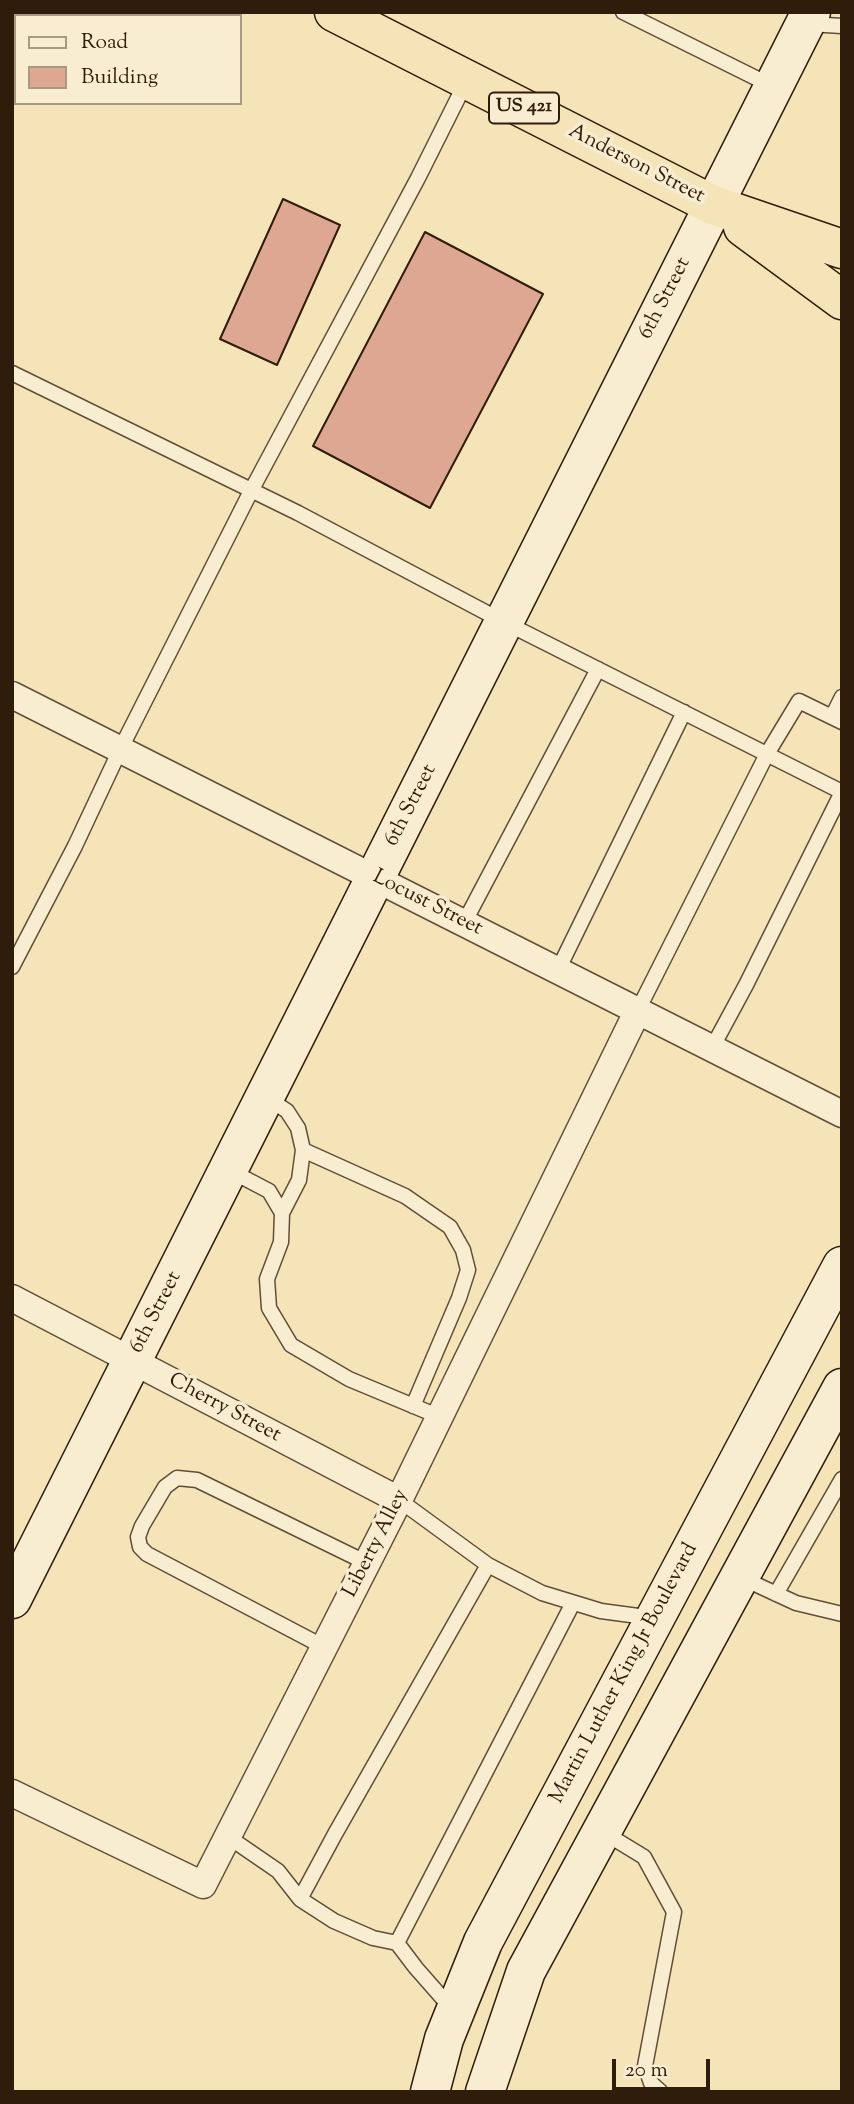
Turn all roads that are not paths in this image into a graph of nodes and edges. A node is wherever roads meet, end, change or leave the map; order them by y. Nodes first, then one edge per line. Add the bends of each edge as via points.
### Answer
1 (334, 12) edge
2 (624, 12) edge
3 (807, 18) edge
4 (842, 26) edge
5 (468, 79) junction
6 (773, 87) junction
7 (713, 205) junction
8 (842, 249) edge
9 (842, 299) edge
10 (12, 373) edge
11 (251, 491) junction
12 (504, 622) junction
13 (598, 669) junction
14 (12, 695) edge
15 (842, 697) edge
16 (684, 712) junction
17 (837, 720) edge
18 (120, 750) junction
19 (767, 754) junction
20 (842, 792) edge
21 (376, 878) junction
22 (464, 923) junction
23 (12, 968) edge
24 (558, 970) junction
25 (638, 1010) junction
26 (712, 1048) junction
27 (265, 1097) junction
28 (842, 1114) edge
29 (303, 1150) junction
30 (229, 1170) junction
31 (282, 1213) junction
32 (842, 1266) edge
33 (12, 1298) edge
34 (133, 1361) junction
35 (842, 1388) edge
36 (413, 1406) junction
37 (440, 1417) junction
38 (842, 1479) edge
39 (399, 1500) junction
40 (367, 1563) junction
41 (488, 1565) junction
42 (741, 1577) junction
43 (776, 1594) junction
44 (12, 1599) edge
45 (573, 1603) junction
46 (842, 1614) edge
47 (654, 1618) junction
48 (707, 1640) junction
49 (324, 1647) junction
50 (12, 1793) edge
51 (602, 1832) junction
52 (227, 1836) junction
53 (300, 1899) junction
54 (397, 1943) junction
55 (455, 2012) junction
56 (430, 2092) edge
57 (485, 2092) edge
58 (662, 2092) edge

1 - 5 highway, Anderson Street / US 421
2 - 6 lane
3 - 4 lane
3 - 6 main road, 6th Street
5 - 7 highway, Anderson Street / US 421
5 - 11 lane
6 - 7 main road, 6th Street
7 - 8 highway, Anderson Street / US 421
7 - 9 highway, Anderson Street / US 421
7 - 12 main road, 6th Street
10 - 11 lane
11 - 12 lane
11 - 18 lane
12 - 13 lane
12 - 21 main road, 6th Street
13 - 16 lane
13 - 22 lane
14 - 18 street, Locust Street
15 - 17 lane
16 - 19 lane
16 - 24 lane
17 - 19 lane via 799,701
18 - 21 street, Locust Street
18 - 23 lane
19 - 20 lane
19 - 25 lane
20 - 26 lane
21 - 22 street, Locust Street
21 - 27 main road, 6th Street
22 - 24 street, Locust Street
24 - 25 street, Locust Street
25 - 26 street, Locust Street
25 - 37 street, Liberty Alley
26 - 28 street, Locust Street
27 - 29 lane via 287,1111 299,1128
27 - 30 main road, 6th Street
29 - 31 lane via 299,1180
29 - 36 lane via 404,1196 450,1227 463,1250 468,1270
30 - 31 lane via 269,1191
30 - 34 main road, 6th Street
31 - 36 lane via 281,1242 267,1279 268,1298 291,1345 349,1380
32 - 47 main road, Martin Luther King Jr Boulevard
33 - 34 street, Cherry Street
34 - 39 street, Cherry Street
34 - 44 main road, 6th Street
35 - 42 main road
36 - 37 lane
37 - 39 street, Liberty Alley
38 - 43 lane
39 - 40 street, Liberty Alley
39 - 41 lane
40 - 49 street, Liberty Alley
40 - 49 lane via 197,1480 177,1478 165,1486 142,1526 138,1537 147,1554
41 - 45 lane via 542,1593
41 - 53 lane
42 - 43 lane
42 - 48 main road
43 - 46 lane
45 - 47 lane
45 - 54 lane
47 - 48 main road
47 - 55 main road, Martin Luther King Jr Boulevard via 483,1942
48 - 51 main road
49 - 52 street, Liberty Alley
50 - 52 street, Liberty Alley via 203,1885
51 - 57 main road via 526,1971
51 - 58 lane via 644,1857 674,1912 645,2066 651,2083
52 - 53 lane via 278,1871
53 - 54 lane via 334,1921
54 - 55 lane
55 - 56 main road, Martin Luther King Jr Boulevard

